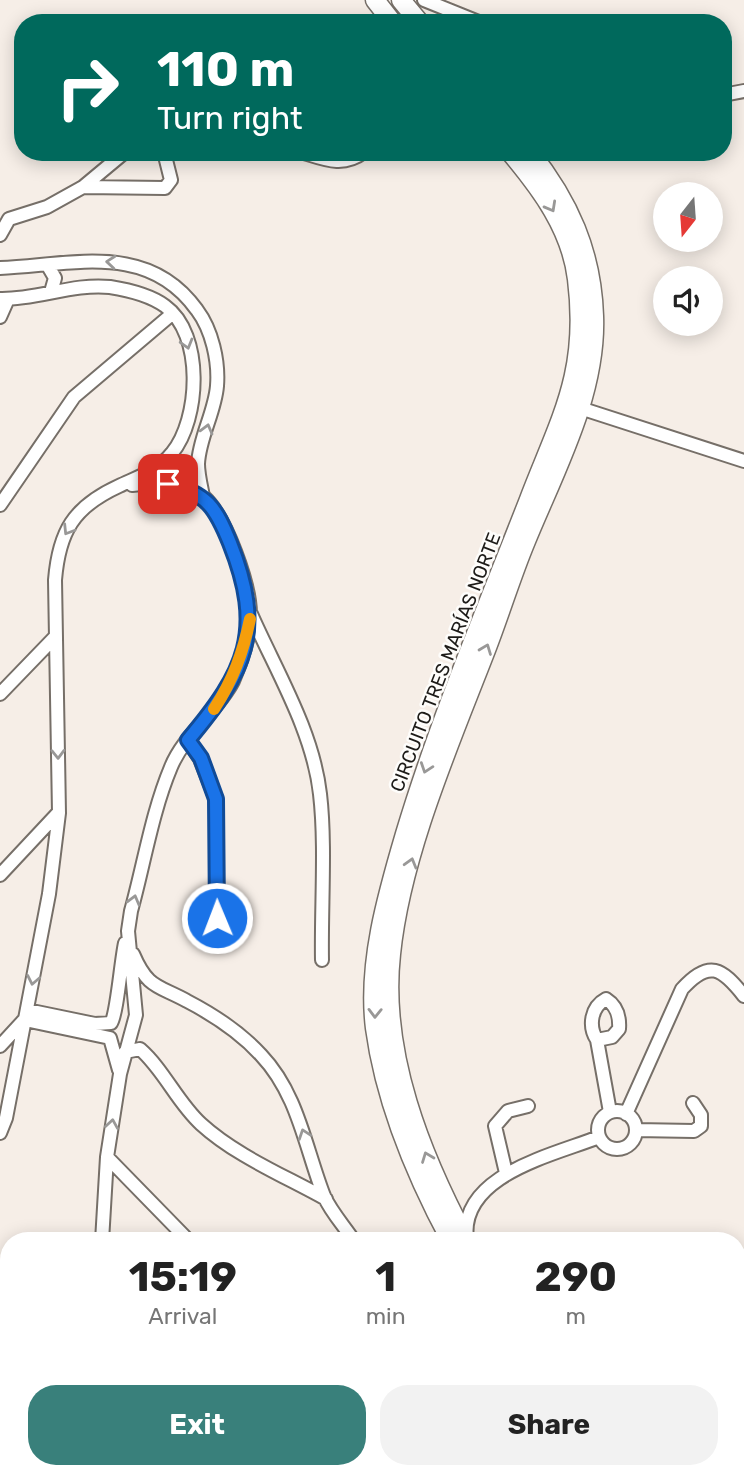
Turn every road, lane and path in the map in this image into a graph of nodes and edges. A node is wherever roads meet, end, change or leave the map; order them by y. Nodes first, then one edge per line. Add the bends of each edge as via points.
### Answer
1 (375, 0) edge
2 (401, 0) edge
3 (424, 0) edge
4 (386, 14) edge
5 (413, 14) edge
6 (448, 14) edge
7 (114, 161) edge
8 (166, 161) edge
9 (517, 161) edge
10 (537, 161) edge
11 (83, 187) junction
12 (0, 235) edge
13 (87, 260) junction
14 (48, 266) junction
15 (0, 268) edge
16 (85, 286) junction
17 (51, 292) junction
18 (4, 299) edge
19 (172, 314) junction
20 (0, 317) edge
21 (587, 317) junction
22 (580, 408) junction
23 (744, 461) edge
24 (118, 486) junction
25 (203, 496) junction
26 (0, 505) edge
27 (250, 614) junction
28 (56, 636) junction
29 (0, 694) edge
30 (452, 712) junction
31 (188, 740) junction
32 (59, 813) junction
33 (0, 875) edge
34 (217, 918) dead end
35 (128, 930) junction
36 (129, 946) junction
37 (321, 960) dead end
38 (744, 996) edge
39 (26, 1015) junction
40 (597, 1040) dead end
41 (0, 1046) edge
42 (125, 1052) junction
43 (120, 1074) junction
44 (692, 1103) dead end
45 (528, 1105) dead end
46 (610, 1112) junction
47 (626, 1114) junction
48 (636, 1130) junction
49 (0, 1133) edge
50 (599, 1137) junction
51 (107, 1157) junction
52 (506, 1173) junction
53 (326, 1199) junction
54 (103, 1232) edge
55 (181, 1232) edge
56 (348, 1232) edge
57 (447, 1232) edge
58 (462, 1232) edge
59 (468, 1232) edge

1 - 4 street
2 - 5 street
3 - 6 street
7 - 11 street
8 - 11 street via 171,180 165,188
9 -> 21 street, CIRCUITO TRES MARÍAS NORTE via 543,192 564,230
10 - 21 street, CIRCUITO TRES MARÍAS NORTE via 572,214 586,253
11 - 12 street via 47,207 9,219
13 - 14 street
13 - 16 street via 80,271
25 -> 13 street via 198,463 217,386 216,357 205,320 183,290 156,273 127,263
14 - 15 street
14 - 17 street via 55,278
16 - 17 street
16 - 19 street via 138,292
17 - 18 street
18 - 20 street
19 -> 24 street via 183,330 194,366 192,408 173,453 142,477
19 - 26 street via 74,397
21 - 22 street, CIRCUITO TRES MARÍAS NORTE
21 - 30 street, CIRCUITO TRES MARÍAS NORTE via 568,406
22 - 23 street
30 -> 22 street, CIRCUITO TRES MARÍAS NORTE
24 - 25 street via 168,484
24 -> 28 street via 89,502 58,547
25 - 27 street via 219,515
27 - 31 street via 233,681
27 - 37 street via 313,759 320,794
28 - 29 street
28 -> 32 street
30 -> 57 street, CIRCUITO TRES MARÍAS NORTE via 401,845 380,933 375,1027 409,1155
58 -> 30 street, CIRCUITO TRES MARÍAS NORTE via 412,1113 397,1057 390,984 401,900
31 - 34 street via 201,758 216,799
35 -> 31 street via 167,778
32 - 33 street
32 -> 39 street
35 - 36 street
35 - 39 street via 111,1023
36 - 42 street via 136,1015
53 -> 36 street via 293,1102 275,1072 225,1023 161,991 138,965
38 - 47 street via 727,975 715,970 702,970 693,977 682,989
39 - 41 street
39 - 43 street via 110,1038
39 - 49 street
40 - 46 street
42 - 43 street
42 - 53 street via 140,1049 154,1062 201,1125
51 -> 43 street
44 - 48 street via 701,1115 701,1126 694,1131
45 - 52 street via 508,1111 495,1126
46 - 47 street
46 - 50 street via 598,1126
47 - 48 street
48 - 50 street via 631,1143 622,1149 609,1147
50 - 52 street
51 - 54 street
51 - 55 street
52 - 59 street via 482,1193
53 - 56 street

